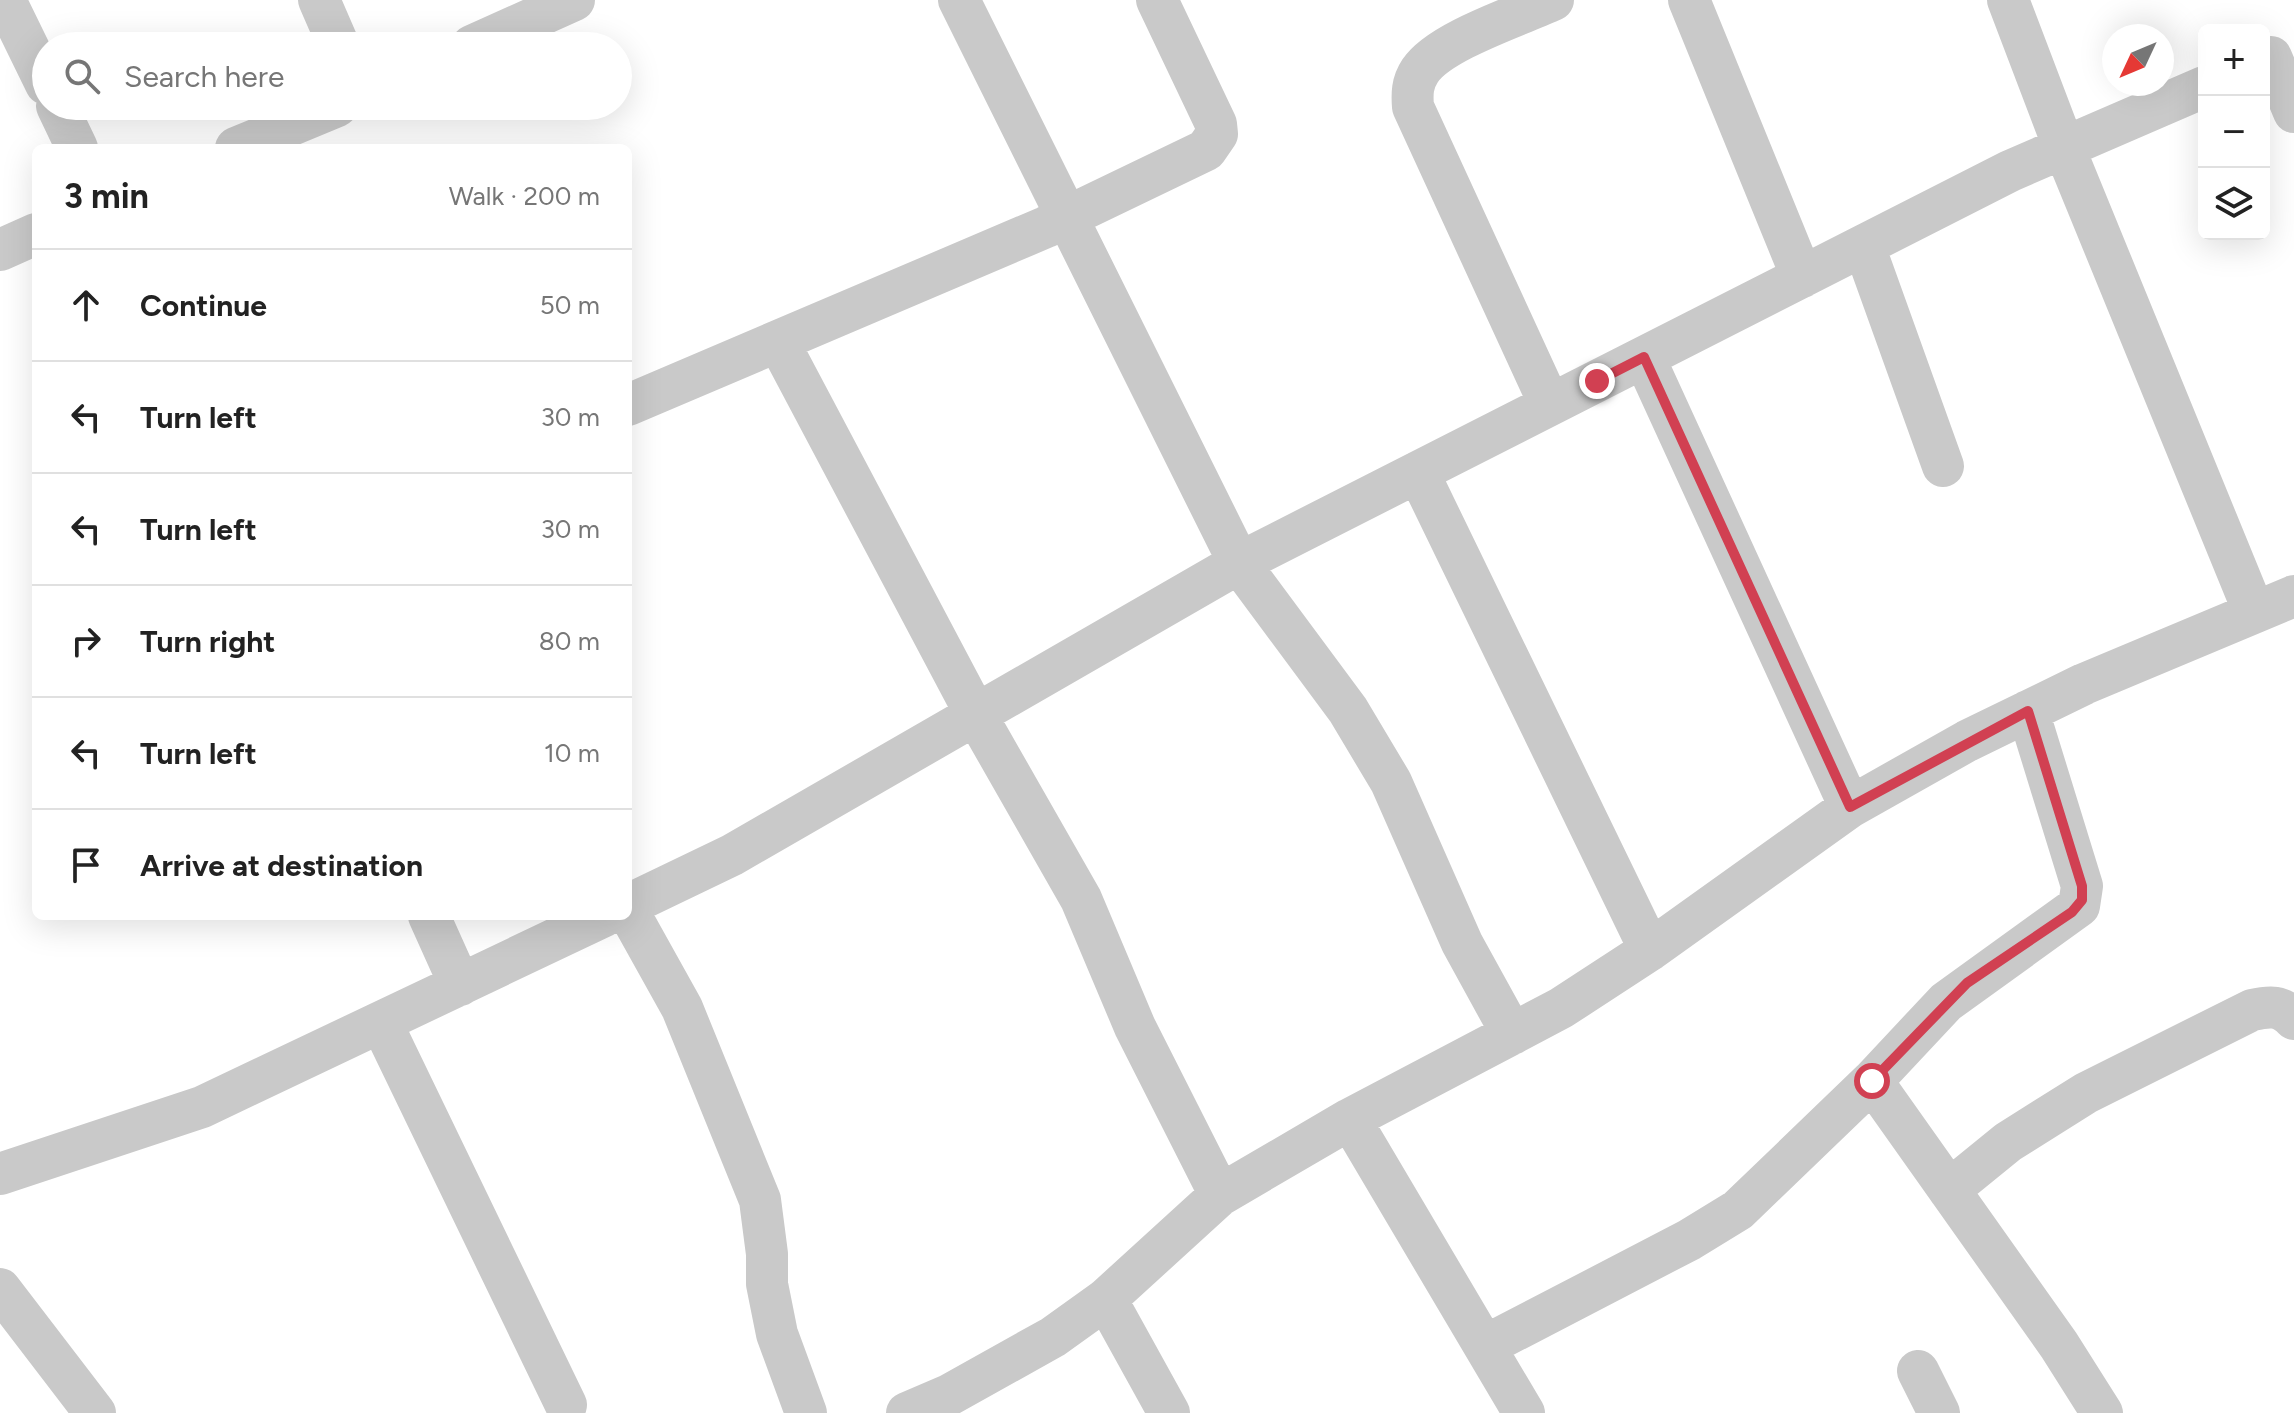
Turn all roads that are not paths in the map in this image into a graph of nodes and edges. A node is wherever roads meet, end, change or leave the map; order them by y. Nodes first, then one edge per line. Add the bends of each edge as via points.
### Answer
1 (5, 0) edge
2 (319, 0) edge
3 (574, 0) edge
4 (959, 0) edge
5 (1157, 0) edge
6 (1553, 0) edge
7 (1689, 0) edge
8 (2008, 0) edge
9 (333, 32) edge
10 (503, 32) edge
11 (32, 55) edge
12 (2276, 55) edge
13 (2198, 90) edge
14 (2294, 112) edge
15 (64, 120) edge
16 (303, 120) edge
17 (75, 144) edge
18 (246, 144) edge
19 (2065, 150) junction
20 (1066, 218) junction
21 (32, 236) edge
22 (1864, 246) junction
23 (0, 250) edge
24 (1802, 277) junction
25 (778, 341) junction
26 (1644, 357) junction
27 (632, 403) edge
28 (1550, 405) junction
29 (1943, 466) dead end
30 (1418, 472) junction
31 (1239, 563) junction
32 (2294, 596) edge
33 (2254, 612) junction
34 (2028, 711) junction
35 (976, 715) junction
36 (1850, 807) junction
37 (632, 906) edge
38 (632, 915) edge
39 (431, 920) edge
40 (596, 920) edge
41 (1650, 950) junction
42 (460, 985) junction
43 (2294, 1019) edge
44 (381, 1022) junction
45 (1512, 1034) junction
46 (1872, 1081) junction
47 (1350, 1119) junction
48 (0, 1174) edge
49 (1949, 1190) junction
50 (1220, 1195) junction
51 (0, 1289) edge
52 (1106, 1299) junction
53 (1485, 1346) junction
54 (1918, 1371) dead end
55 (566, 1405) dead end
56 (95, 1413) edge
57 (806, 1413) edge
58 (907, 1413) edge
59 (1169, 1413) edge
60 (1524, 1413) edge
61 (1939, 1413) edge
62 (2102, 1413) edge

1 - 11 street
2 - 9 street
3 - 10 street
4 - 20 street
5 - 20 street via 1216,124 1214,143
6 - 28 street via 1446,49 1421,68 1412,94 1413,107
7 - 24 street
8 - 19 street
12 - 14 street
13 - 19 street
15 - 17 street
16 - 18 street
19 - 22 street via 2010,171
19 - 33 street
20 - 25 street
20 - 31 street
21 - 23 street
22 - 24 street
22 - 29 street
24 - 26 street
25 - 27 street
25 - 35 street
26 - 28 street
26 - 36 street
28 - 30 street
30 - 31 street
30 - 41 street
31 - 35 street
31 - 45 street via 1348,710 1391,782 1462,943
32 - 33 street
33 - 34 street
34 - 36 street
34 - 46 street via 2082,900 1967,983
35 - 37 street
35 - 50 street via 1081,899 1135,1027
36 - 41 street
38 - 57 street via 682,1008 760,1200 777,1334
39 - 42 street
40 - 42 street
41 - 45 street
42 - 44 street
43 - 49 street via 2269,1006 2224,1024 2063,1107 2008,1142
44 - 48 street via 202,1107
44 - 55 street
45 - 47 street
46 - 49 street
46 - 53 street via 1727,1217
47 - 50 street
47 - 53 street
49 - 62 street
50 - 52 street
51 - 56 street
52 - 58 street via 1053,1337
52 - 59 street
53 - 60 street
54 - 61 street

